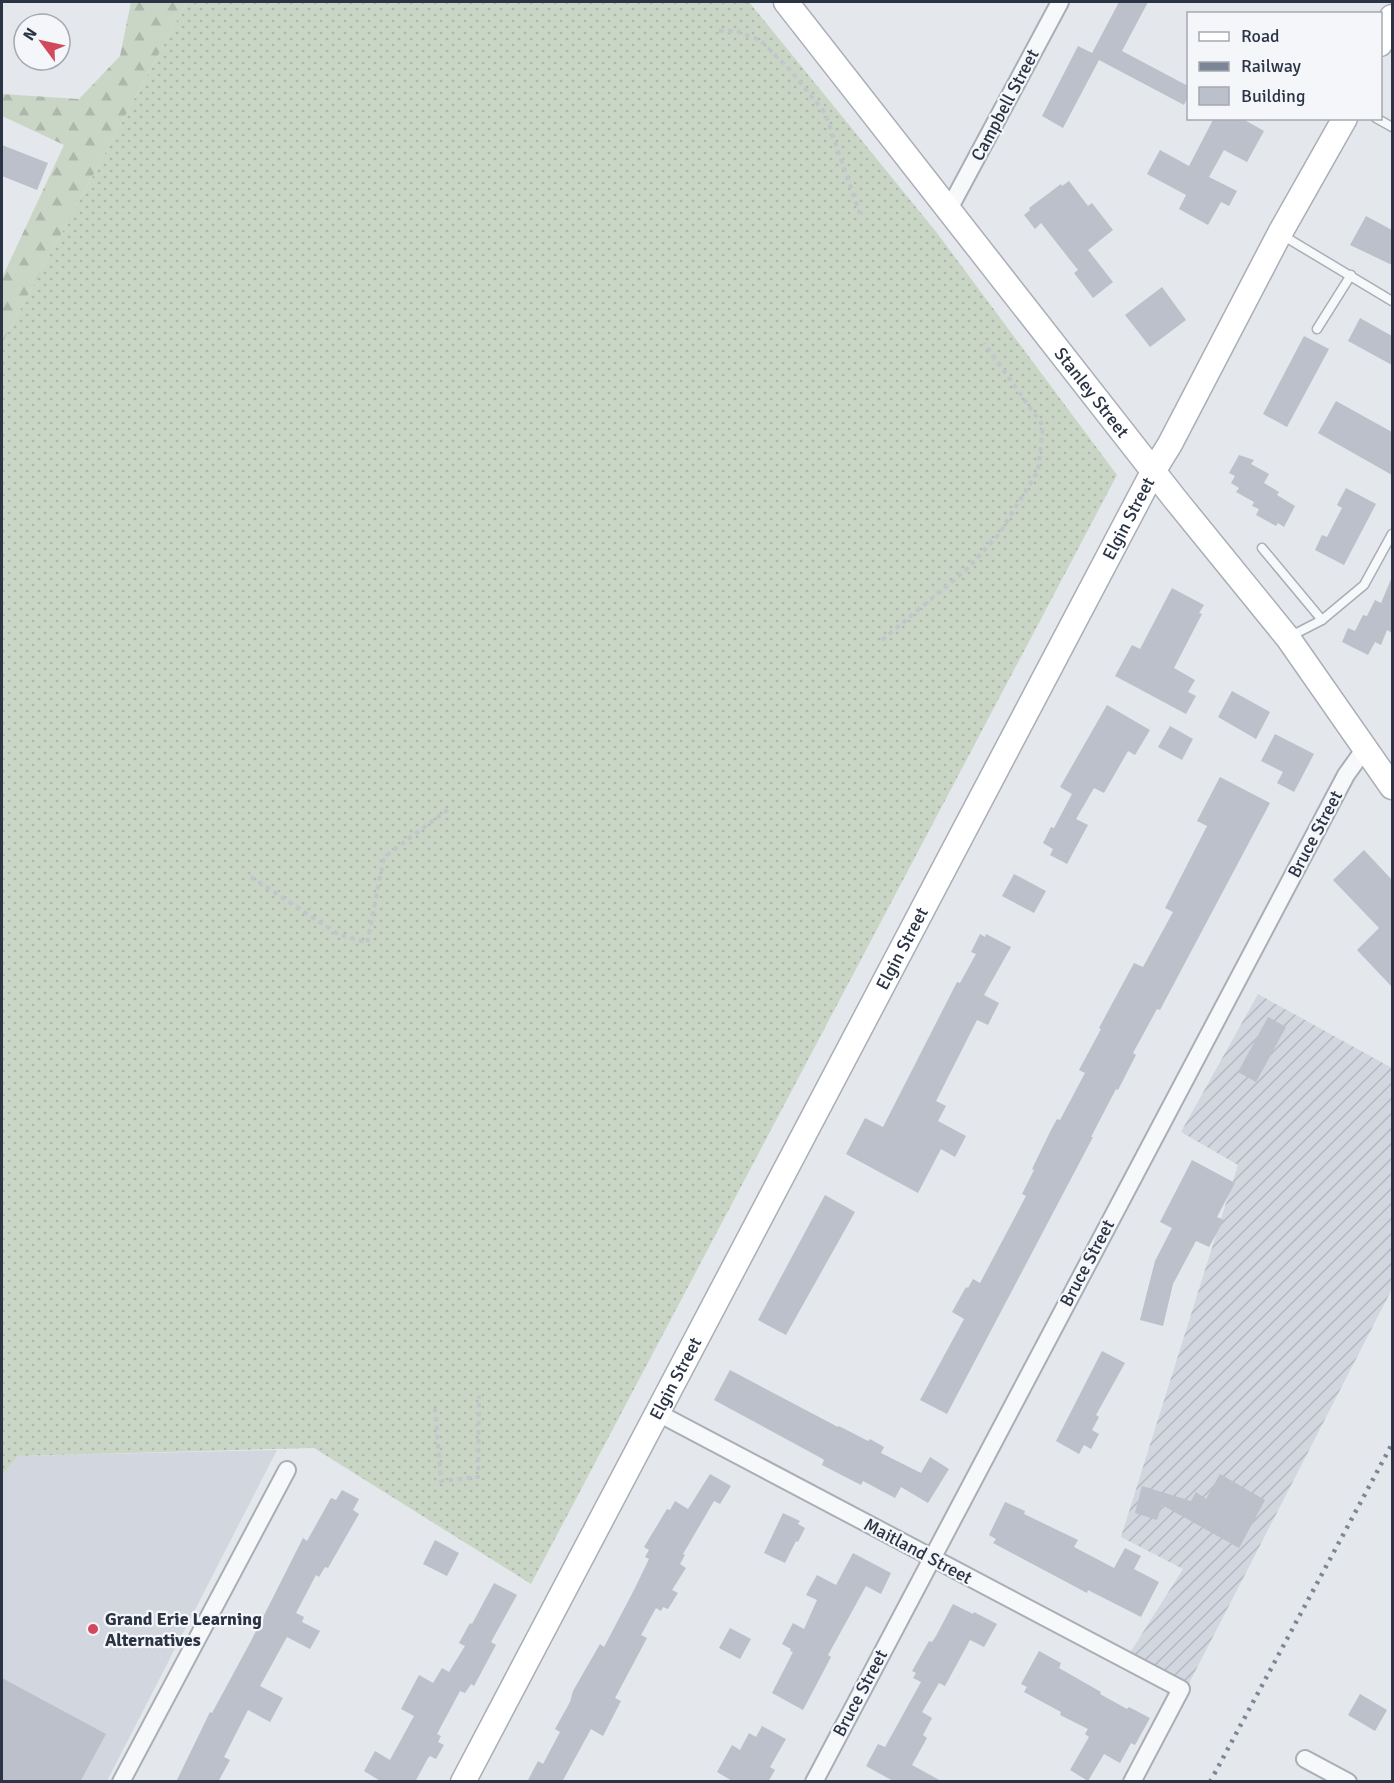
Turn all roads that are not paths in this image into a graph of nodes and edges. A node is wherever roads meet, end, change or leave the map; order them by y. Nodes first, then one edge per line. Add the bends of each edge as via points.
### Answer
1 (786, 2) edge
2 (1060, 2) edge
3 (1392, 17) edge
4 (1382, 40) edge
5 (1344, 120) edge
6 (949, 209) junction
7 (1280, 233) junction
8 (1351, 275) junction
9 (1392, 301) edge
10 (1317, 329) dead end
11 (1154, 470) junction
12 (1392, 535) edge
13 (1262, 548) dead end
14 (1322, 620) junction
15 (1288, 638) junction
16 (1366, 747) junction
17 (1389, 776) edge
18 (656, 1412) junction
19 (287, 1470) dead end
20 (931, 1558) junction
21 (1305, 1759) dead end
22 (121, 1782) edge
23 (463, 1782) edge
24 (814, 1782) edge
25 (1132, 1782) edge
26 (1348, 1782) edge

1 - 6 main road, Stanley Street
2 - 6 street, Campbell Street
3 - 4 main road
5 - 7 main road, Elgin Street
6 - 11 main road, Stanley Street
7 - 8 lane
7 - 11 main road, Elgin Street
8 - 9 lane
8 - 10 lane
11 - 15 main road, Stanley Street
11 - 18 main road, Elgin Street
12 - 14 lane via 1364,585
13 - 14 lane
14 - 15 lane
15 - 16 main road, Stanley Street
16 - 17 main road, Stanley Street
16 - 20 street, Bruce Street via 1346,776
18 - 20 street, Maitland Street
18 - 23 main road, Elgin Street
19 - 22 street
20 - 24 street, Bruce Street
20 - 25 street, Maitland Street via 1180,1689
21 - 26 street

